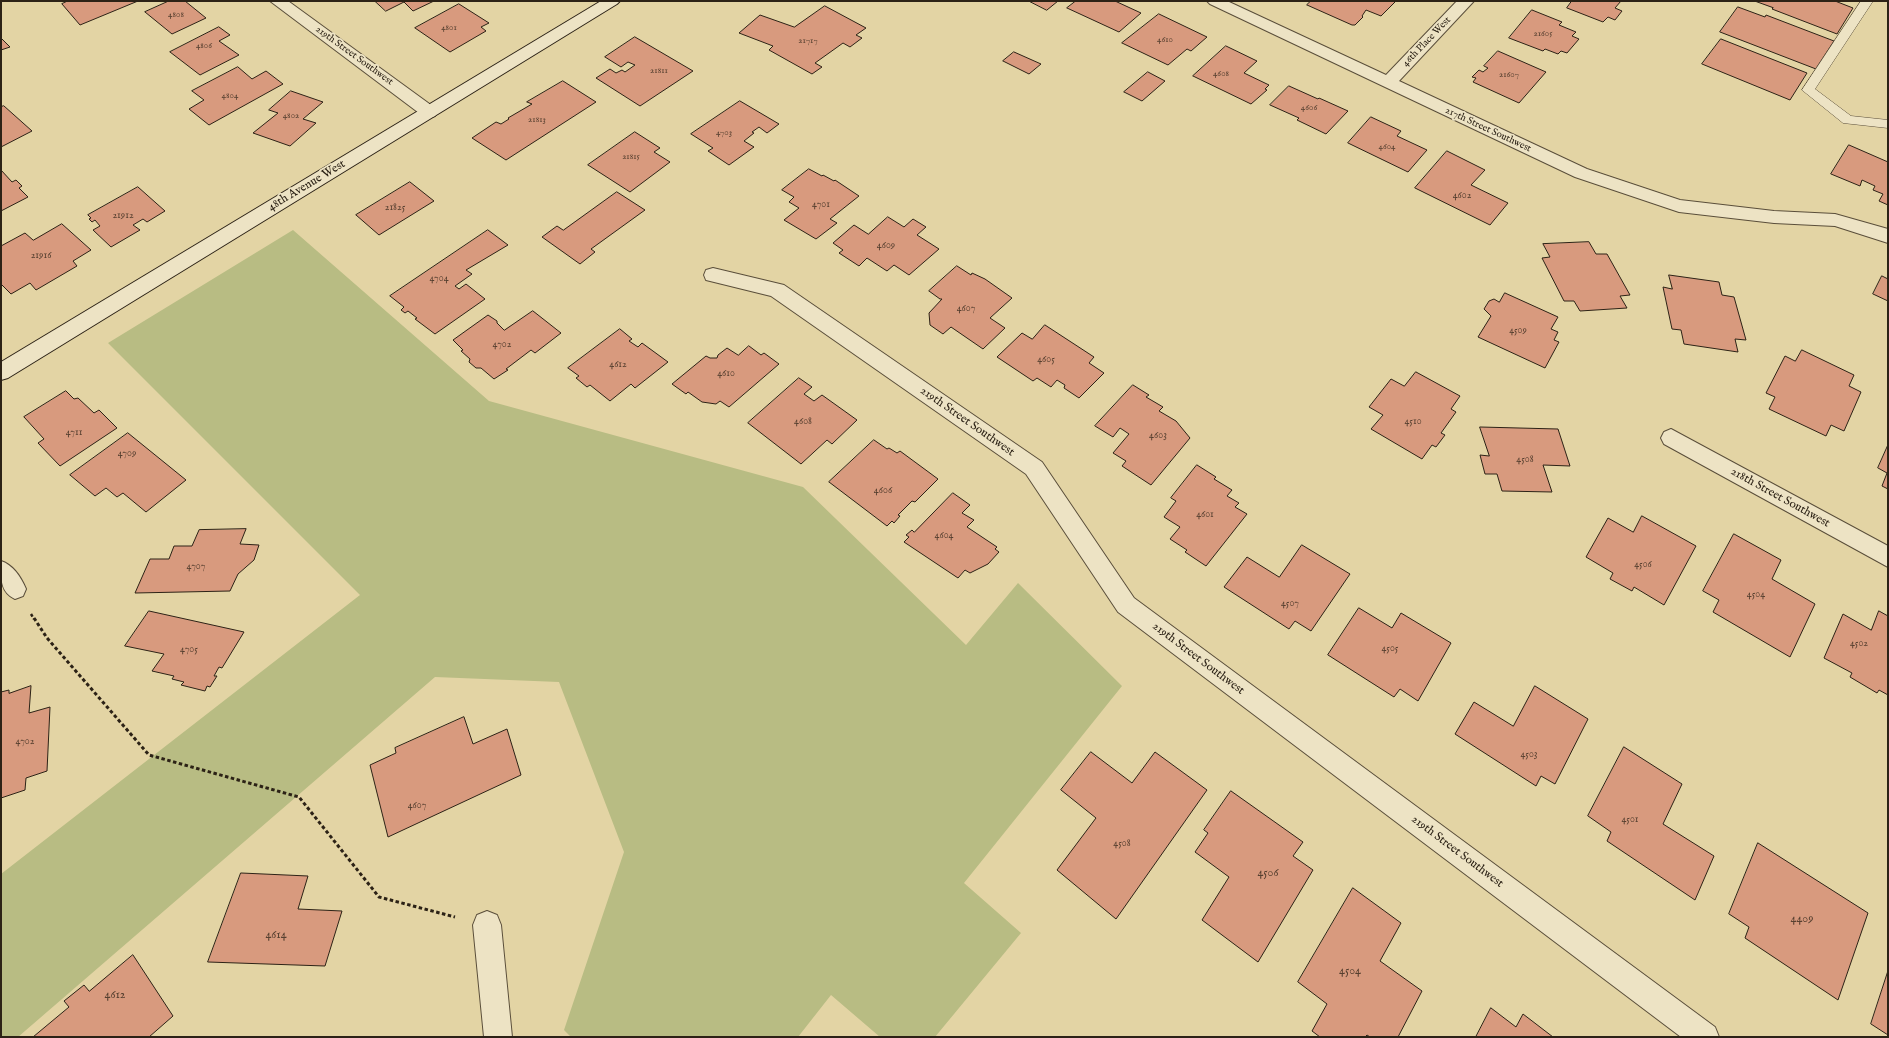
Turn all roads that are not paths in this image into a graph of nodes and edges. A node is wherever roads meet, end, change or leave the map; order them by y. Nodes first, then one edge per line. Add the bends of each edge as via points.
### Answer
1 (278, 1) edge
2 (612, 1) edge
3 (1215, 1) edge
4 (1466, 1) edge
5 (1868, 1) edge
6 (1387, 83) junction
7 (429, 112) junction
8 (1888, 124) edge
9 (1888, 236) edge
10 (713, 275) dead end
11 (1, 372) edge
12 (1671, 438) dead end
13 (1888, 557) edge
14 (1, 572) edge
15 (15, 589) road end
16 (487, 925) road end
17 (498, 1037) edge
18 (1705, 1037) edge

1 - 7 street, 219th Street Southwest
2 - 7 street, 48th Avenue West
3 - 6 street, 217th Street Southwest
4 - 6 street, 46th Place West
5 - 8 lane via 1808,90 1848,120
6 - 9 street, 217th Street Southwest via 1581,173 1679,206 1774,217 1835,220
7 - 11 street, 48th Avenue West
10 - 18 street, 219th Street Southwest via 777,290 1034,468 1126,605
12 - 13 street, 218th Street Southwest
14 - 15 street
16 - 17 street

